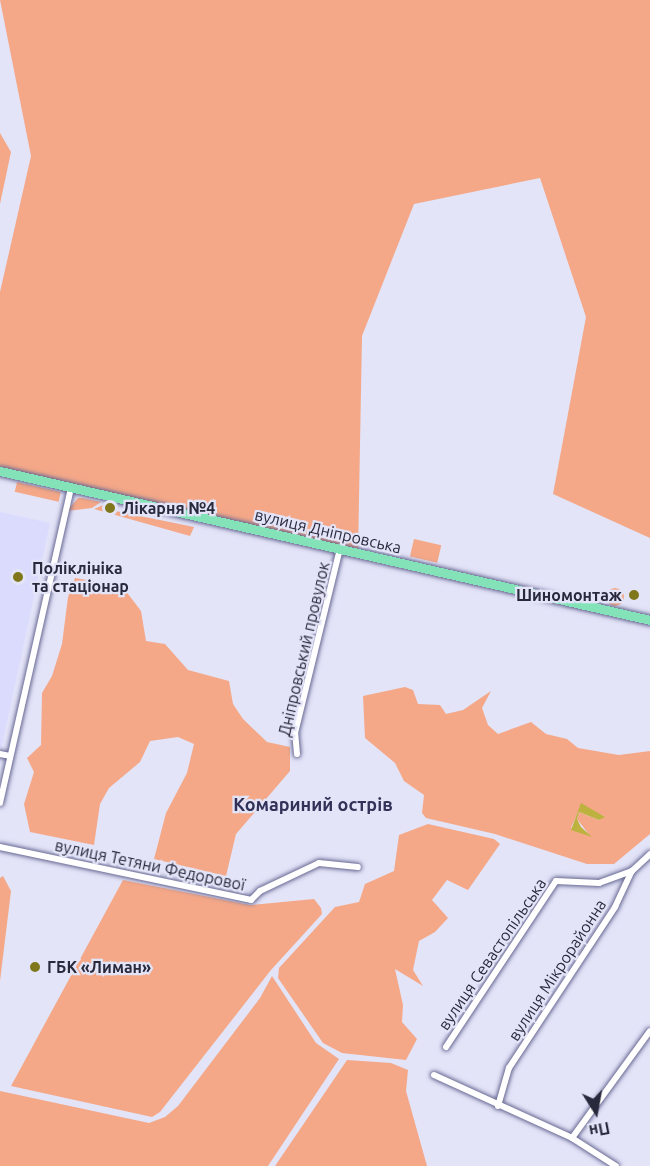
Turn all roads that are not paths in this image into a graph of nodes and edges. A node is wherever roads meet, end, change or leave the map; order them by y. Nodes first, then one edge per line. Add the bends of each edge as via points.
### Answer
1 (0, 471) edge
2 (71, 487) junction
3 (340, 549) junction
4 (650, 620) edge
5 (0, 754) edge
6 (297, 754) dead end
7 (10, 756) junction
8 (0, 803) edge
9 (0, 847) edge
10 (650, 854) edge
11 (357, 867) dead end
12 (632, 872) junction
13 (650, 1031) edge
14 (446, 1047) dead end
15 (434, 1075) dead end
16 (498, 1106) junction
17 (572, 1138) junction
18 (616, 1166) edge

1 - 2 highway, вулиця Дніпровська
2 - 3 highway, вулиця Дніпровська
2 - 7 street
3 - 4 highway, вулиця Дніпровська
3 - 6 street, Дніпровський провулок via 295,733
5 - 7 street
7 - 8 street
9 - 11 street, вулиця Тетяни Федорової via 251,900 260,891 319,863
10 - 12 street, вулиця Мікрорайонна
12 - 14 street, вулиця Севастопільська via 605,882 556,881
12 - 16 street, вулиця Мікрорайонна via 615,907 509,1068
13 - 17 street
15 - 16 street
16 - 17 street
17 - 18 street

